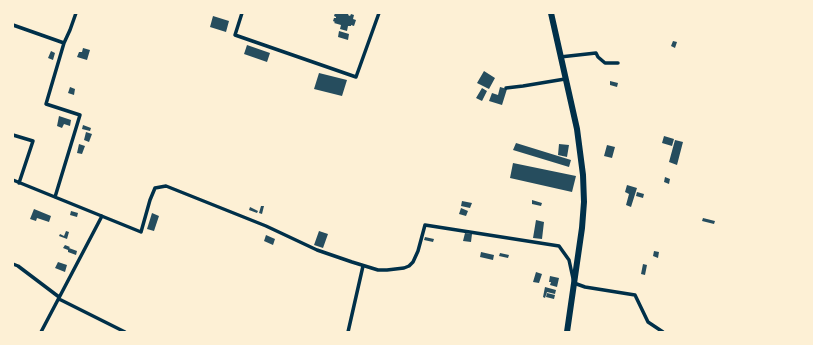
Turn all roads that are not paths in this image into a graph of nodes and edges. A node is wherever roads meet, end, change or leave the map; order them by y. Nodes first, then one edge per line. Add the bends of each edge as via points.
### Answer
1 (76, 13) edge
2 (242, 13) edge
3 (379, 13) edge
4 (551, 13) edge
5 (13, 25) edge
6 (64, 44) junction
7 (560, 58) junction
8 (618, 63) dead end
9 (565, 79) junction
10 (506, 88) dead end
11 (13, 135) edge
12 (13, 180) edge
13 (19, 183) junction
14 (54, 197) junction
15 (102, 216) junction
16 (13, 264) edge
17 (363, 266) junction
18 (574, 283) junction
19 (59, 298) junction
20 (41, 332) edge
21 (125, 332) edge
22 (348, 332) edge
23 (567, 332) edge
24 (663, 332) edge

1 - 6 street
2 - 3 street via 235,35 356,77
4 - 7 highway
5 - 6 street
6 - 14 street via 46,104 80,115
7 - 8 street via 596,53 605,63
7 - 9 highway
9 - 10 street
9 - 18 highway via 579,144 584,190 582,228
11 - 13 street via 33,141
12 - 13 street
13 - 14 street
14 - 15 street
15 - 17 street via 141,232 155,188 166,186 266,226 317,250
15 - 19 street
16 - 19 street
17 - 18 street via 387,270 409,266 416,256 425,225 559,246 570,260
17 - 22 street
18 - 23 highway
18 - 24 street via 635,295 648,322
19 - 20 street
19 - 21 street

